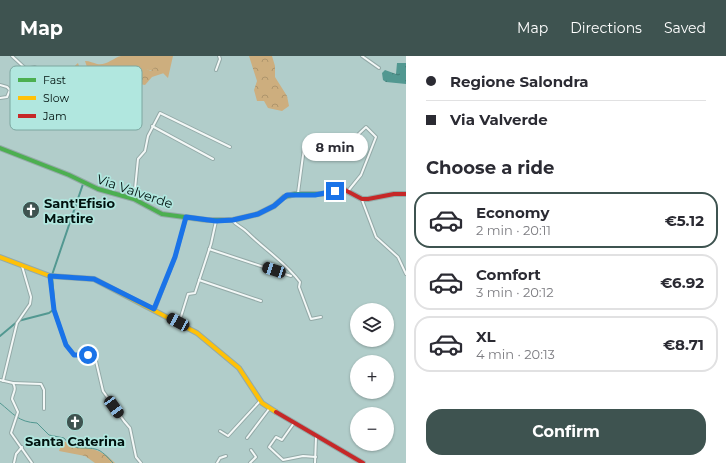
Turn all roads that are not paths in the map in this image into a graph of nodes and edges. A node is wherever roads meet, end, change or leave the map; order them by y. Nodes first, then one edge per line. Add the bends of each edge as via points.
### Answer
1 (12, 56) edge
2 (220, 56) edge
3 (362, 56) edge
4 (23, 66) edge
5 (379, 68) dead end
6 (216, 70) dead end
7 (0, 85) edge
8 (0, 98) edge
9 (152, 126) junction
10 (315, 142) dead end
11 (0, 148) edge
12 (230, 148) dead end
13 (345, 148) dead end
14 (213, 159) dead end
15 (347, 192) junction
16 (298, 194) junction
17 (406, 194) edge
18 (134, 199) junction
19 (362, 199) junction
20 (186, 217) junction
21 (232, 220) junction
22 (216, 221) junction
23 (209, 249) junction
24 (0, 257) edge
25 (22, 265) junction
26 (406, 274) edge
27 (52, 276) junction
28 (291, 276) dead end
29 (199, 280) junction
30 (261, 301) dead end
31 (154, 309) junction
32 (321, 317) dead end
33 (179, 323) junction
34 (2, 381) edge
35 (13, 383) junction
36 (261, 400) junction
37 (270, 408) junction
38 (44, 409) dead end
39 (294, 422) junction
40 (220, 431) dead end
41 (316, 435) junction
42 (247, 438) dead end
43 (22, 447) junction
44 (251, 450) dead end
45 (226, 456) dead end
46 (316, 457) junction
47 (14, 463) edge
48 (32, 463) edge
49 (141, 463) edge
50 (217, 463) edge
51 (250, 463) edge
52 (315, 463) edge
53 (364, 463) edge

1 - 4 street
2 - 6 street
3 - 5 street
7 - 8 street via 10,90 7,97
9 - 12 street via 160,113
9 - 14 street
9 - 18 street via 145,151 138,159
10 - 16 street via 304,148
11 - 18 street, Via Valverde via 98,189
13 - 15 street via 366,127 376,137 361,175
15 - 16 street, Via Valverde
15 - 19 street, Via Valverde
16 - 21 street, Via Valverde via 284,197 274,206 258,214
17 - 19 street
18 - 20 street, Via Valverde via 162,214
19 - 26 street via 376,237 398,258
20 - 22 street, Via Valverde
20 - 31 street via 175,257
21 - 22 street, Via Valverde
21 - 32 street via 284,263 300,282 298,287 311,319
22 - 23 street
23 - 28 street
23 - 29 street
24 - 25 street
25 - 27 street
25 - 34 street via 31,300 19,320
27 - 31 street via 94,279
27 - 49 street via 54,310 66,345 74,355 95,357 104,393 130,428 136,458
29 - 30 street
29 - 33 street via 195,293 188,294
31 - 33 street
33 - 36 street via 203,337 240,368
34 - 35 street
35 - 38 street via 41,384 44,390
35 - 43 street via 16,389 12,399 18,410 11,433
36 - 37 street
36 - 40 street via 228,436
37 - 39 street
37 - 42 street
39 - 41 street
39 - 46 street via 282,440 276,437 269,448 283,460 303,456
41 - 46 street
41 - 53 street
43 - 47 street via 16,454
43 - 48 street
44 - 51 street via 256,456
45 - 50 street via 220,458
46 - 52 street

